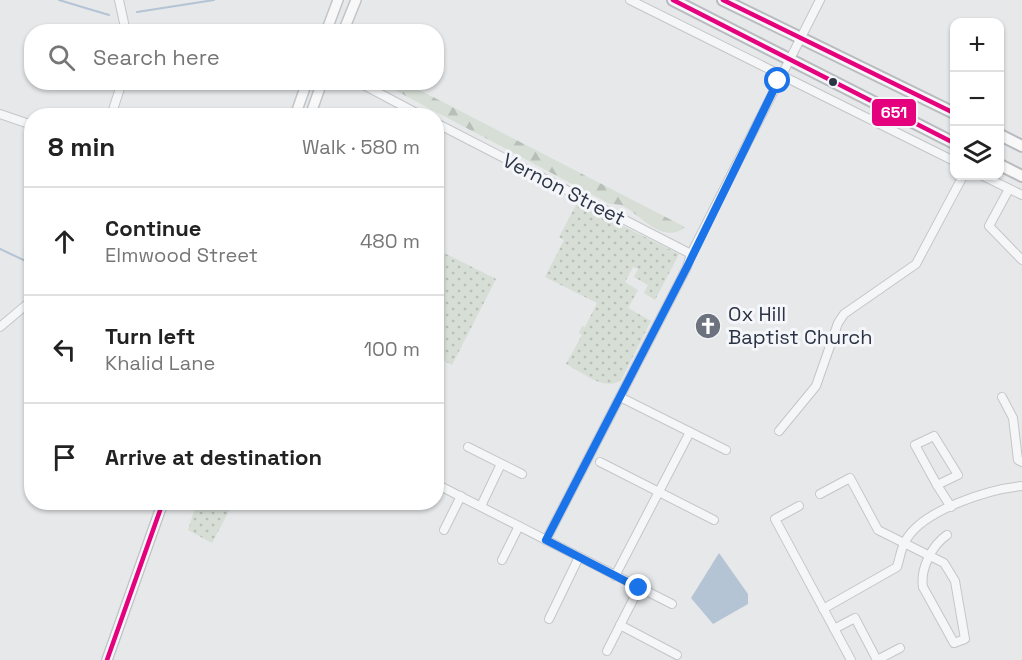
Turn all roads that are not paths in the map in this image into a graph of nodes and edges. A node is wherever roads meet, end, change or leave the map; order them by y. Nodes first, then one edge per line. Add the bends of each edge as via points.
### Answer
1 (119, 0) edge
2 (338, 0) edge
3 (356, 0) edge
4 (630, 0) edge
5 (673, 0) edge
6 (723, 0) edge
7 (820, 0) edge
8 (124, 24) edge
9 (329, 24) edge
10 (346, 24) edge
11 (800, 39) junction
12 (789, 60) junction
13 (781, 75) junction
14 (119, 90) edge
15 (304, 90) edge
16 (319, 90) edge
17 (373, 90) edge
18 (114, 108) edge
19 (298, 108) edge
20 (313, 108) edge
21 (407, 108) edge
22 (950, 111) edge
23 (0, 114) edge
24 (24, 122) edge
25 (444, 127) edge
26 (1004, 137) edge
27 (950, 141) edge
28 (1022, 146) edge
29 (950, 159) edge
30 (1004, 167) edge
31 (1022, 176) edge
32 (961, 180) edge
33 (991, 180) edge
34 (1009, 189) junction
35 (1022, 195) edge
36 (1009, 246) junction
37 (1022, 252) edge
38 (691, 254) junction
39 (1022, 260) edge
40 (24, 307) edge
41 (0, 327) edge
42 (620, 397) junction
43 (1002, 397) dead end
44 (779, 431) dead end
45 (690, 432) junction
46 (468, 447) dead end
47 (726, 450) dead end
48 (600, 462) dead end
49 (1022, 462) edge
50 (501, 464) junction
51 (522, 474) dead end
52 (937, 485) junction
53 (1022, 486) edge
54 (444, 488) edge
55 (659, 492) junction
56 (820, 494) dead end
57 (461, 496) junction
58 (480, 506) junction
59 (799, 507) dead end
60 (951, 507) junction
61 (160, 510) edge
62 (714, 520) dead end
63 (519, 526) junction
64 (444, 530) dead end
65 (947, 535) dead end
66 (546, 540) junction
67 (904, 541) junction
68 (930, 554) junction
69 (579, 557) junction
70 (502, 560) dead end
71 (615, 576) junction
72 (639, 588) junction
73 (672, 604) dead end
74 (823, 609) junction
75 (549, 619) dead end
76 (620, 625) junction
77 (834, 629) junction
78 (900, 648) dead end
79 (607, 651) dead end
80 (677, 655) dead end
81 (106, 660) edge
82 (851, 660) edge
83 (877, 660) edge

1 - 8 street
2 - 9 main road
3 - 10 main road
4 - 13 street
5 - 12 highway
6 - 11 highway
7 - 11 street
11 - 12 street
11 - 22 highway
12 - 13 street
12 - 27 highway
13 - 29 street
13 - 38 street
14 - 18 street
15 - 19 main road
16 - 20 main road
17 - 21 street
23 - 24 street
25 - 38 street, Vernon Street
26 - 28 highway
30 - 31 highway
32 - 44 street via 916,264 844,314 816,386
33 - 34 street
34 - 35 street
34 - 36 street via 989,226
36 - 37 street
36 - 39 street
38 - 42 street
40 - 41 street
42 - 45 street
42 - 66 street
43 - 49 street via 1013,418 1018,460
45 - 47 street
45 - 55 street
46 - 50 street
48 - 55 street
50 - 51 street
50 - 58 street
52 - 52 street via 958,475 934,436 915,445
52 - 60 street
53 - 60 street via 980,494
54 - 57 street
55 - 62 street
55 - 71 street
56 - 67 street via 850,478 878,530
57 - 58 street
57 - 64 street
58 - 63 street
59 - 74 street via 775,519
60 - 67 street via 919,526
61 - 81 main road
63 - 66 street
63 - 70 street
65 - 68 street
66 - 69 street
67 - 68 street
67 - 74 street via 897,567
68 - 68 street via 944,563 955,581 965,639 954,643 923,587
69 - 71 street
69 - 75 street
71 - 72 street
72 - 73 street
72 - 76 street
74 - 77 street
76 - 79 street
76 - 80 street
77 - 82 street
77 - 83 street via 855,618
78 - 83 street

